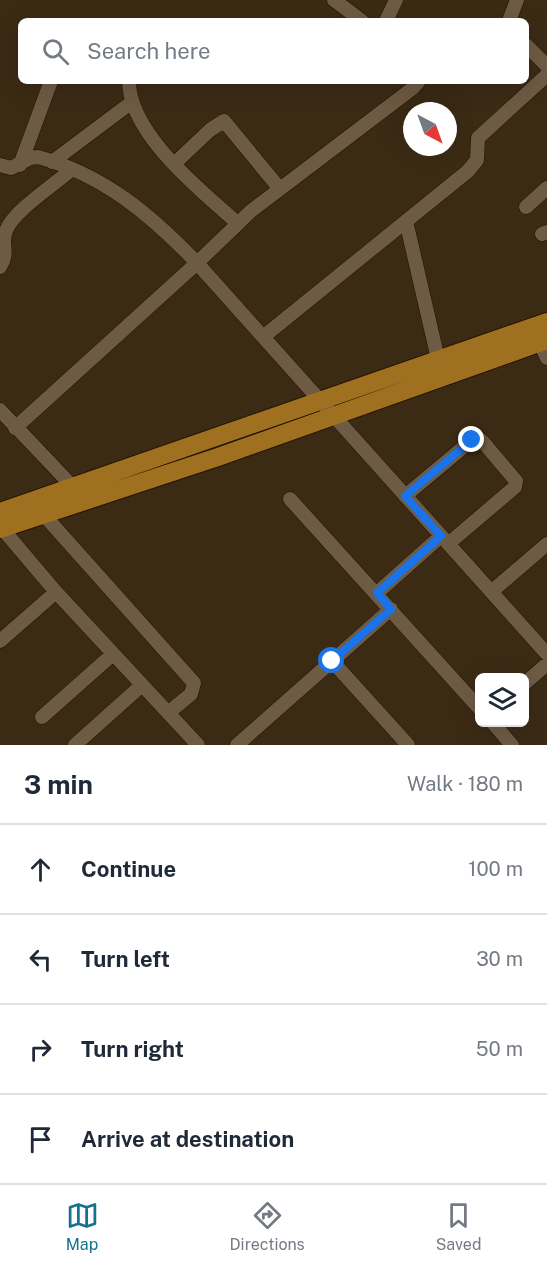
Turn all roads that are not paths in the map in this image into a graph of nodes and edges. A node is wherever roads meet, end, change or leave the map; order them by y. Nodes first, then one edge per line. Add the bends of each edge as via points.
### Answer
1 (334, 0) edge
2 (396, 0) edge
3 (517, 0) edge
4 (358, 18) edge
5 (387, 18) edge
6 (510, 18) edge
7 (529, 48) edge
8 (547, 66) edge
9 (547, 75) edge
10 (50, 84) edge
11 (129, 84) edge
12 (416, 84) edge
13 (132, 102) junction
14 (52, 162) junction
15 (174, 164) junction
16 (0, 165) edge
17 (20, 165) junction
18 (71, 170) junction
19 (547, 188) edge
20 (280, 189) junction
21 (526, 207) dead end
22 (406, 221) junction
23 (237, 223) junction
24 (197, 263) junction
25 (0, 267) edge
26 (263, 337) junction
27 (543, 338) edge
28 (438, 359) junction
29 (321, 401) junction
30 (1, 414) edge
31 (334, 415) junction
32 (15, 428) junction
33 (73, 487) junction
34 (405, 496) junction
35 (290, 499) dead end
36 (44, 515) junction
37 (0, 523) edge
38 (445, 540) junction
39 (547, 544) edge
40 (56, 592) junction
41 (491, 592) junction
42 (377, 593) junction
43 (391, 609) junction
44 (0, 641) edge
45 (113, 654) junction
46 (547, 654) edge
47 (332, 661) junction
48 (547, 664) edge
49 (529, 680) edge
50 (142, 685) junction
51 (475, 703) edge
52 (168, 713) junction
53 (42, 717) dead end
54 (496, 727) edge
55 (75, 745) edge
56 (198, 745) edge
57 (237, 745) edge
58 (408, 745) edge
59 (512, 745) edge

1 - 4 street
2 - 5 street
3 - 6 street
7 - 8 street
9 - 22 street via 478,138 477,160 468,171
10 - 17 street
11 - 13 street
12 - 20 street
13 - 14 street
13 - 15 street
14 - 17 street via 38,157
14 - 18 street
15 - 20 street via 224,121
15 - 23 street
16 - 17 street
18 - 24 street via 142,209
18 - 25 street via 12,221 4,238 7,254
19 - 21 street
20 - 23 street
22 - 26 street
22 - 28 street
23 - 24 street
24 - 26 street
24 - 32 street
26 - 29 street
27 - 28 main road
27 - 31 main road
28 - 29 main road
29 - 31 street
29 - 33 main road
30 - 32 street
31 - 34 street
31 - 36 main road
32 - 33 street
33 - 37 main road
34 - 38 street
34 - 38 street via 472,440 478,438 483,442 516,481 515,487
35 - 42 street
36 - 37 main road
36 - 52 street via 194,683 191,694
37 - 40 street
38 - 41 street
38 - 42 street
39 - 41 street
40 - 44 street
40 - 45 street
41 - 46 street
42 - 43 street
43 - 47 street
43 - 51 street
45 - 50 street
45 - 53 street
47 - 57 street
47 - 58 street
48 - 49 street
50 - 52 street
50 - 55 street
52 - 56 street
54 - 59 street

